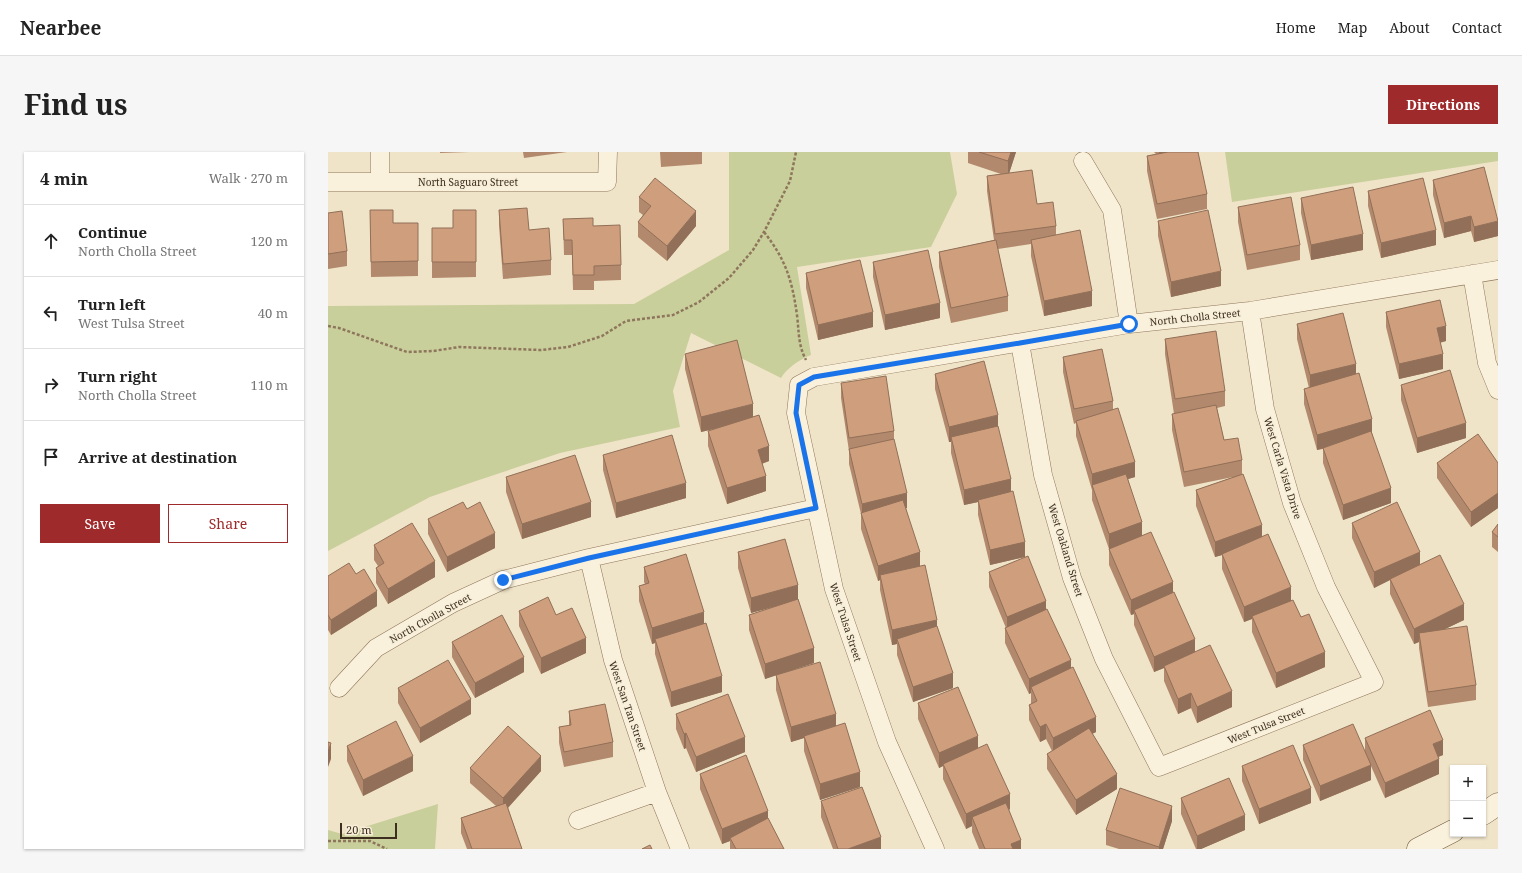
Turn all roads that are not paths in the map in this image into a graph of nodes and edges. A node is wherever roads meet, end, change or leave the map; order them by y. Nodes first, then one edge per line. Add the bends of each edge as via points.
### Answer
1 (380, 152) edge
2 (608, 152) edge
3 (1083, 161) dead end
4 (380, 181) junction
5 (328, 182) edge
6 (1498, 270) edge
7 (1472, 274) junction
8 (1250, 311) junction
9 (1129, 324) junction
10 (1020, 343) junction
11 (806, 381) joint
12 (1498, 390) edge
13 (816, 508) junction
14 (589, 558) junction
15 (1374, 682) joint
16 (339, 688) dead end
17 (1158, 768) joint
18 (657, 792) junction
19 (1498, 804) edge
20 (1486, 812) edge
21 (578, 820) dead end
22 (1450, 833) edge
23 (680, 849) edge
24 (935, 849) edge
25 (1418, 849) edge

1 - 4 street
2 - 4 street, North Saguaro Street via 607,182
3 - 9 street via 1112,210
4 - 5 street, North Saguaro Street
6 - 7 street, North Cholla Street
7 - 8 street, North Cholla Street
7 - 12 street via 1487,362
8 - 9 street, North Cholla Street
8 - 15 street, West Carla Vista Drive via 1265,409 1292,503 1326,587
9 - 10 street, North Cholla Street
10 - 11 street, North Cholla Street
10 - 17 street, West Oakland Street via 1043,475 1072,578 1104,659
11 - 13 street, West Tulsa Street via 796,413
13 - 14 street, North Cholla Street
13 - 24 street, West Tulsa Street via 834,589 887,742
14 - 16 street, North Cholla Street via 503,580 453,603 376,648
14 - 18 street, West San Tan Street via 613,660
15 - 17 street, West Tulsa Street
18 - 21 street
18 - 23 street, West San Tan Street
19 - 20 street
22 - 25 street

